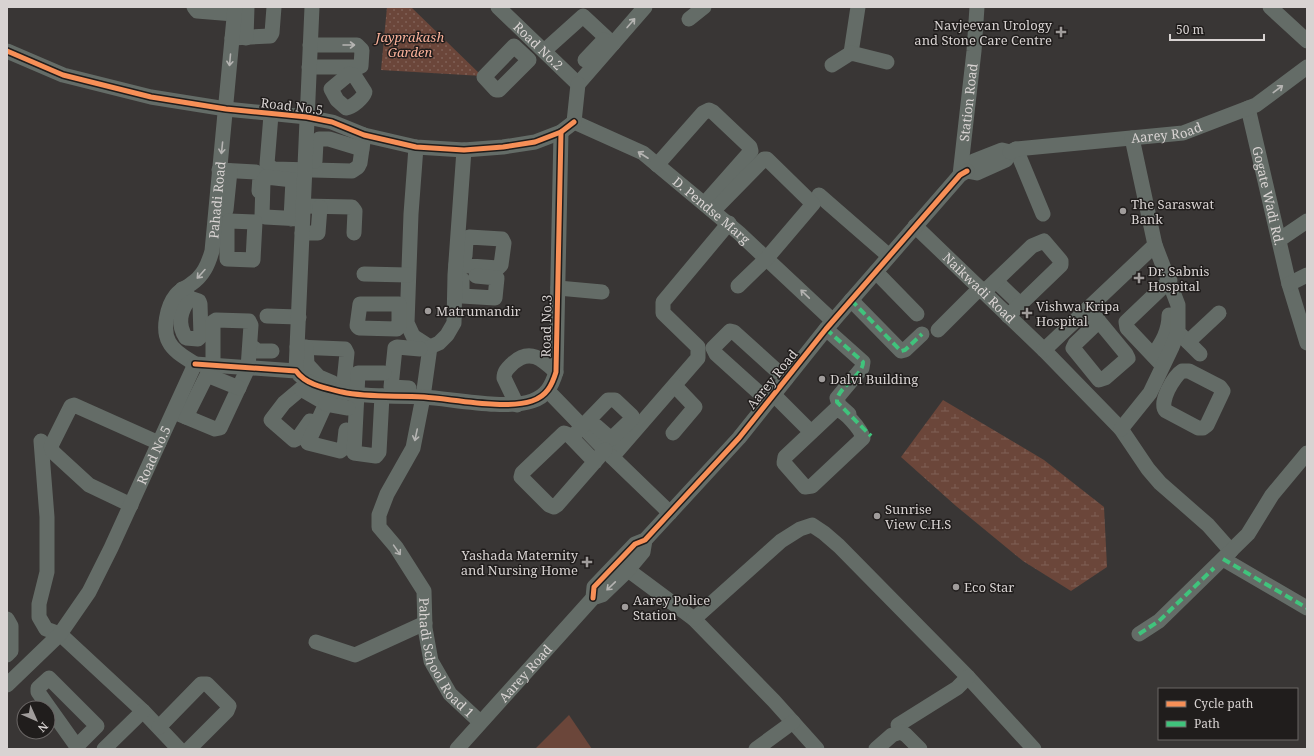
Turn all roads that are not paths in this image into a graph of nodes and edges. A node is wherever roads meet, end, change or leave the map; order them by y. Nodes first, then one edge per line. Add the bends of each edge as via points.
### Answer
1 (194, 7) edge
2 (274, 7) edge
3 (312, 7) edge
4 (498, 7) edge
5 (645, 7) edge
6 (704, 7) edge
7 (858, 7) edge
8 (977, 7) edge
9 (1270, 7) edge
10 (234, 10) edge
11 (689, 19) dead end
12 (239, 38) junction
13 (610, 41) junction
14 (1307, 41) edge
15 (316, 45) junction
16 (539, 46) junction
17 (7, 51) edge
18 (523, 53) dead end
19 (851, 53) junction
20 (585, 60) dead end
21 (888, 62) dead end
22 (832, 65) dead end
23 (315, 67) junction
24 (1307, 67) edge
25 (578, 84) junction
26 (337, 100) dead end
27 (1248, 108) junction
28 (226, 109) junction
29 (307, 117) junction
30 (271, 118) junction
31 (332, 122) junction
32 (574, 122) junction
33 (561, 132) junction
34 (301, 138) junction
35 (1132, 138) junction
36 (329, 139) junction
37 (363, 142) junction
38 (416, 147) junction
39 (464, 150) junction
40 (1013, 151) junction
41 (657, 165) junction
42 (225, 170) junction
43 (305, 170) junction
44 (964, 173) junction
45 (819, 195) dead end
46 (320, 207) junction
47 (709, 207) junction
48 (221, 213) junction
49 (299, 213) junction
50 (1043, 214) dead end
51 (1307, 221) edge
52 (729, 223) junction
53 (915, 226) junction
54 (220, 229) junction
55 (354, 233) dead end
56 (1279, 240) junction
57 (1155, 245) junction
58 (461, 246) junction
59 (219, 252) junction
60 (889, 256) junction
61 (767, 258) junction
62 (459, 270) junction
63 (876, 272) junction
64 (1063, 273) dead end
65 (364, 274) dead end
66 (403, 275) junction
67 (1307, 275) edge
68 (996, 281) junction
69 (1165, 284) junction
70 (1289, 284) junction
71 (738, 286) dead end
72 (558, 288) junction
73 (982, 290) junction
74 (602, 292) dead end
75 (363, 297) dead end
76 (851, 300) junction
77 (403, 303) junction
78 (1020, 304) junction
79 (459, 306) junction
80 (500, 307) dead end
81 (1088, 308) junction
82 (1219, 313) dead end
83 (917, 314) dead end
84 (267, 316) dead end
85 (298, 318) junction
86 (1011, 319) junction
87 (1099, 322) dead end
88 (403, 323) junction
89 (830, 325) junction
90 (938, 330) dead end
91 (922, 334) dead end
92 (1183, 337) junction
93 (1307, 343) edge
94 (424, 346) junction
95 (302, 347) junction
96 (1044, 350) junction
97 (1200, 354) dead end
98 (258, 357) junction
99 (195, 364) junction
100 (1158, 364) junction
101 (212, 365) junction
102 (296, 370) junction
103 (384, 373) dead end
104 (552, 378) junction
105 (786, 379) junction
106 (1173, 381) dead end
107 (675, 386) junction
108 (239, 388) junction
109 (346, 395) junction
110 (424, 397) junction
111 (771, 398) junction
112 (515, 400) junction
113 (180, 414) junction
114 (586, 423) junction
115 (1121, 429) junction
116 (630, 430) junction
117 (811, 432) junction
118 (673, 433) dead end
119 (871, 436) dead end
120 (571, 438) junction
121 (41, 440) dead end
122 (159, 443) junction
123 (609, 453) junction
124 (1307, 453) edge
125 (595, 462) junction
126 (131, 505) junction
127 (670, 512) junction
128 (1227, 555) junction
129 (623, 566) junction
130 (1307, 608) edge
131 (7, 619) edge
132 (694, 619) junction
133 (425, 623) junction
134 (60, 634) junction
135 (1139, 634) dead end
136 (316, 642) dead end
137 (9, 653) edge
138 (28, 664) junction
139 (968, 677) junction
140 (47, 680) junction
141 (7, 685) edge
142 (144, 711) junction
143 (480, 722) junction
144 (793, 722) junction
145 (162, 724) junction
146 (898, 725) dead end
147 (94, 730) junction
148 (106, 747) edge
149 (186, 748) edge
150 (457, 749) edge
151 (756, 749) edge
152 (817, 749) edge
153 (876, 749) edge
154 (920, 749) edge
155 (1034, 749) edge

1 - 10 street via 197,11
2 - 12 street via 272,35 268,38
3 - 15 street, Road No.5
4 - 16 street, Road No.2
13 -> 5 street
6 - 11 street
7 - 19 street
8 - 44 street, Station Road
9 - 14 street
10 - 12 street, Pahadi Road
12 -> 28 street, Pahadi Road
13 - 16 street via 581,16
13 - 20 street
13 - 25 street
15 - 23 street, Road No.5
15 -> 23 street via 357,45 362,50 359,67
16 - 18 street
16 - 25 street, Road No.2
17 - 28 street, Road No.5 via 63,75 151,97
19 - 21 street
19 - 22 street
23 - 29 street, Road No.5
27 -> 24 street, Aarey Road via 1256,105
25 - 32 street
26 - 31 street
27 - 35 street, Aarey Road via 1183,134
27 - 56 street, Gogate Wadi Rd.
28 - 30 street, Road No.5
28 -> 42 street, Pahadi Road
29 - 30 street, Road No.5
29 - 31 street, Road No.5
29 - 34 street, Road No.5
30 - 34 street via 294,123
30 - 43 street via 267,164 273,169
31 - 36 street
31 - 37 street, Road No.5
32 - 33 street, Road No.5
41 -> 32 street, D. Pendse Marg via 643,153
33 - 39 street, Road No.5 via 535,142
33 - 72 street, Road No.3
34 - 43 street, Road No.5
35 - 40 street, Aarey Road
35 - 57 street
36 - 37 street
36 - 43 street via 319,139 316,142
37 - 38 street, Road No.5
37 - 43 street via 360,163 352,171
38 - 39 street, Road No.5
38 - 66 street
39 - 58 street
40 - 44 street via 999,164 977,173
40 - 50 street
41 - 47 street, D. Pendse Marg
41 - 47 street via 703,113 710,110 713,112 750,147 751,151
42 - 48 street, Pahadi Road
42 - 48 street via 259,174 257,212 253,216
43 - 49 street, Road No.5
44 - 53 street, Aarey Road
45 - 60 street
46 - 49 street
46 - 49 street via 318,233
46 - 55 street via 355,209
47 - 52 street, D. Pendse Marg
47 - 61 street via 761,161 767,159 813,204
48 - 54 street, Pahadi Road
49 - 85 street, Road No.5
51 - 56 street
52 - 61 street, D. Pendse Marg
52 - 107 street via 662,302 663,313 698,347 698,358
53 - 60 street, Aarey Road
53 - 73 street, Naikwadi Road
54 - 59 street, Pahadi Road
54 - 59 street via 229,221 256,223 253,260 228,259
56 - 70 street, Gogate Wadi Rd.
57 - 69 street
57 - 81 street
58 - 62 street
58 - 62 street via 469,237 502,239 504,243 501,265 498,268
59 -> 99 street, Pahadi Road via 190,284 186,294 175,295 168,311 168,341 175,350
60 - 63 street, Aarey Road
61 - 71 street
89 -> 61 street, D. Pendse Marg
62 - 79 street
63 - 76 street, Aarey Road
63 - 83 street
64 - 86 street
65 - 66 street
66 - 77 street
67 - 70 street
68 - 73 street
68 - 78 street
68 - 78 street via 1032,246 1044,241 1062,264
69 - 92 street via 1178,305
69 - 100 street via 1169,318
69 - 100 street via 1126,322 1127,328
70 - 93 street, Gogate Wadi Rd.
72 - 74 street
72 - 104 street, Road No.3
73 - 86 street, Naikwadi Road
73 - 90 street
75 - 77 street
76 - 89 street, Aarey Road
76 - 91 street via 901,351
77 - 88 street
77 - 88 street via 361,304 358,307 357,326 360,329 397,329
78 - 86 street
79 - 80 street
79 - 94 street via 452,329 439,343
81 - 87 street
81 - 96 street
82 - 92 street
84 - 85 street
85 - 95 street, Road No.5
86 - 96 street, Naikwadi Road
88 - 94 street
89 - 105 street, Aarey Road
89 - 119 street, D. Pendse Marg via 863,362 862,368 839,394 837,402
92 - 97 street
92 - 100 street
94 - 109 street via 395,348
94 - 109 street via 416,387
94 - 110 street, Pahadi School Road 1
95 - 102 street, Road No.5
95 - 109 street via 306,362 312,370
95 - 109 street via 345,349
96 - 115 street, Naikwadi Road
98 - 101 street
98 - 101 street via 251,325 247,320 215,321
98 - 102 street
98 - 108 street
99 - 101 street
99 - 113 street, Road No.5
100 - 106 street
100 - 115 street via 1150,393
101 - 108 street
101 - 113 street
102 - 109 street via 301,377
103 - 109 street via 358,373
104 - 112 street via 533,401
104 - 112 street via 541,358 526,355 519,357 504,374
104 - 114 street
105 - 111 street, Aarey Road
105 - 111 street via 734,332 730,331 713,348 716,354
107 - 116 street
107 - 118 street via 695,407
108 - 113 street via 218,429
109 - 110 street
110 - 112 street
110 -> 133 street, Pahadi School Road 1 via 413,448 387,494 379,515 379,527 396,547 424,591
111 - 117 street
111 - 127 street, Aarey Road via 739,438
113 - 122 street, Road No.5
114 - 116 street via 609,439
114 - 116 street via 612,399 632,416
114 - 120 street
114 - 123 street
115 - 128 street, Naikwadi Road via 1148,469 1160,483 1208,525
116 - 123 street
117 - 117 street via 833,410 839,409 861,431 863,438 809,488 805,487 787,467 784,460
120 - 125 street
120 - 125 street via 567,433 561,434 521,477 554,507
121 - 134 street via 47,517 47,564 39,617 46,629
122 - 126 street, Road No.5
122 - 126 street via 74,405 71,406 51,446 53,452 89,485
123 - 125 street
123 - 127 street
124 - 128 street via 1272,495 1248,534
126 - 134 street, Road No.5 via 89,592
127 - 129 street, Aarey Road via 645,540 643,552
128 - 130 street, Naikwadi Road
128 - 135 street via 1159,621
129 - 132 street
129 - 143 street, Aarey Road via 602,595 593,598
131 - 137 street via 11,626
132 - 139 street via 781,541 812,525 839,546
132 - 144 street
133 - 136 street via 355,655
133 - 143 street, Pahadi School Road 1 via 431,661 450,694
134 - 138 street, Road No.5
134 - 142 street
137 - 138 street
138 - 140 street
138 - 141 street, Road No.5
139 - 146 street via 957,688
139 - 155 street
140 - 147 street via 52,679 90,719 96,726
140 - 147 street via 38,688 38,692 74,744 78,745
142 - 145 street
142 - 148 street
143 - 150 street, Aarey Road
144 - 151 street
144 - 152 street
145 - 149 street
145 - 149 street via 204,682 228,704 227,711
147 - 148 street
153 - 154 street via 892,735 901,732

